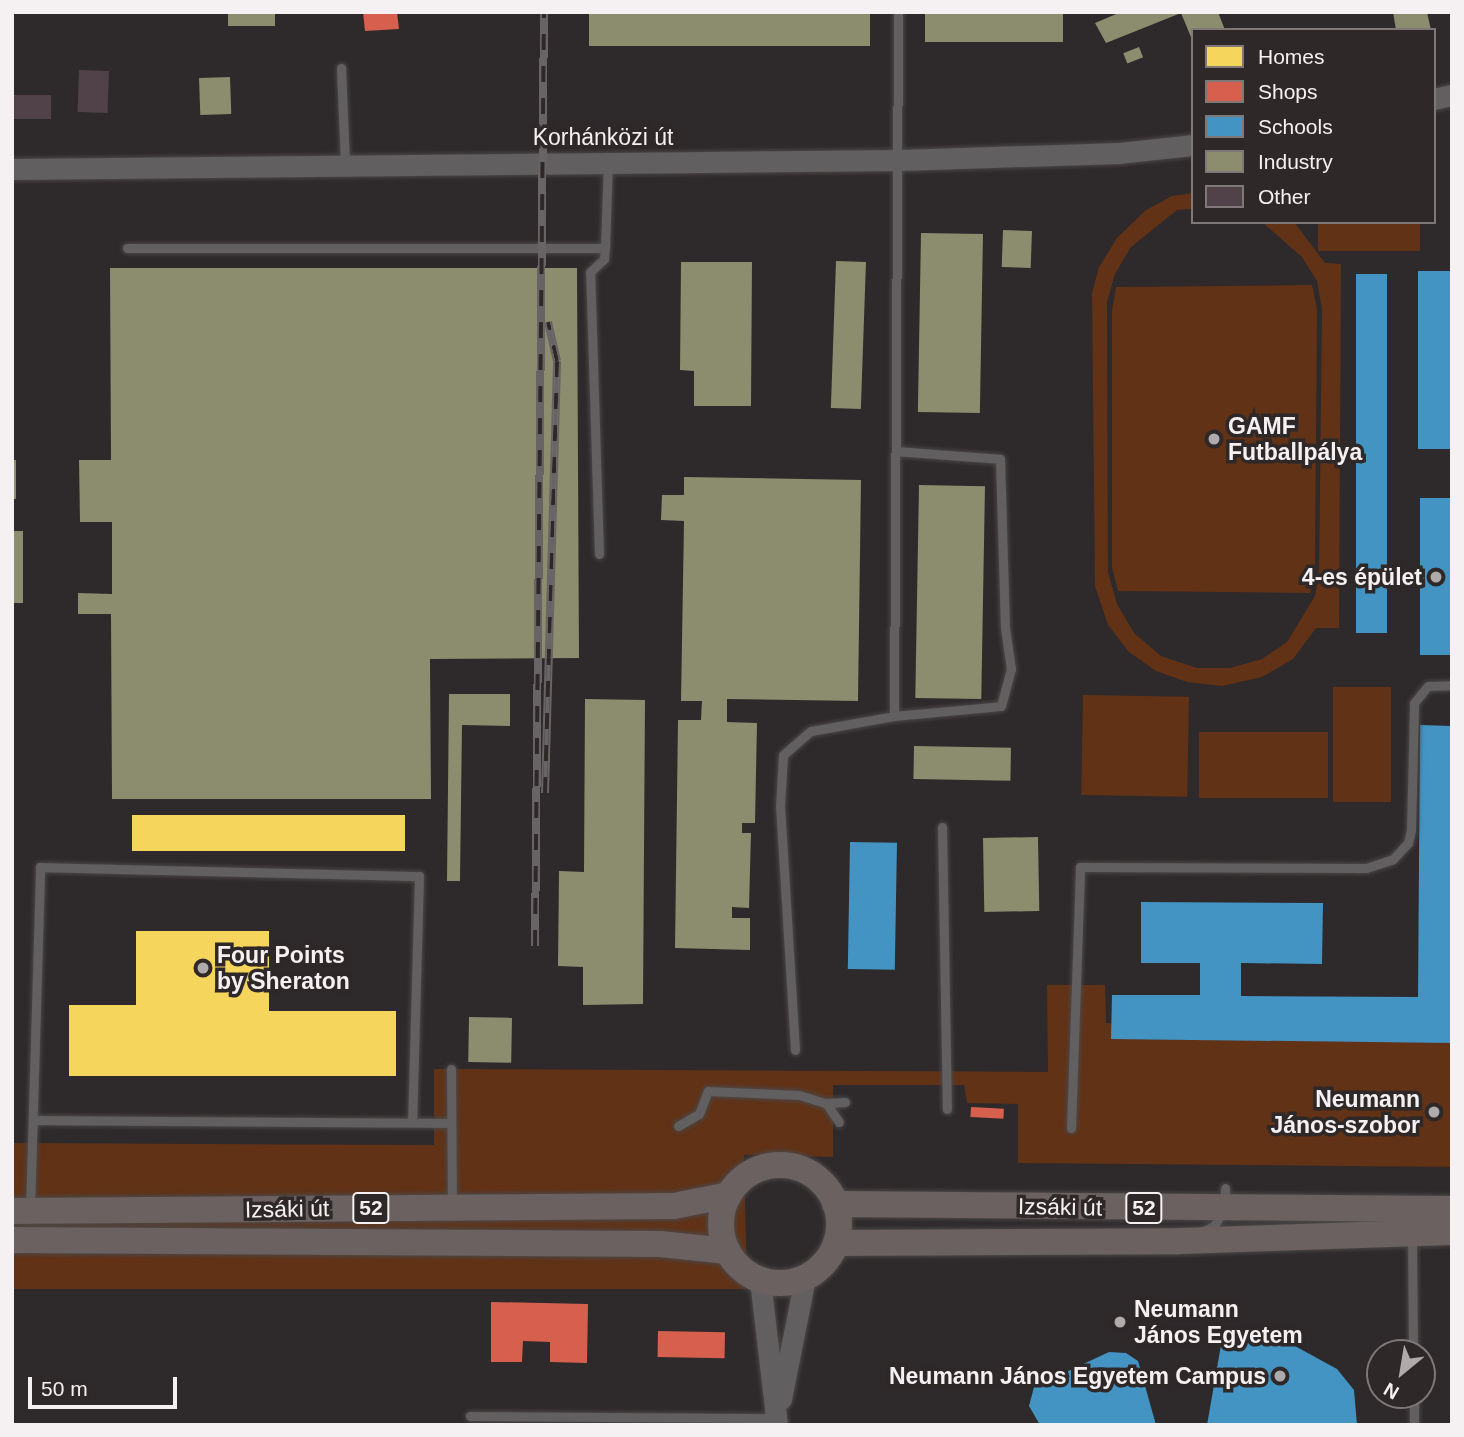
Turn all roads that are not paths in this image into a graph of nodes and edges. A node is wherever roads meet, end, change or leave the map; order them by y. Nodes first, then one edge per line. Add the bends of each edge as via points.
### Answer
1 (898, 12) edge
2 (341, 68) dead end
3 (1191, 145) edge
4 (899, 160) junction
5 (608, 164) junction
6 (345, 166) junction
7 (12, 169) edge
8 (127, 248) dead end
9 (605, 248) junction
10 (896, 451) junction
11 (599, 554) dead end
12 (1452, 685) edge
13 (894, 716) junction
14 (942, 827) dead end
15 (795, 1051) dead end
16 (451, 1069) dead end
17 (845, 1102) dead end
18 (826, 1104) junction
19 (947, 1110) dead end
20 (33, 1120) junction
21 (412, 1122) junction
22 (839, 1122) dead end
23 (451, 1123) junction
24 (678, 1126) dead end
25 (1071, 1128) dead end
26 (729, 1195) junction
27 (1225, 1199) junction
28 (835, 1205) junction
29 (452, 1207) junction
30 (1452, 1209) edge
31 (21, 1211) edge
32 (1412, 1231) junction
33 (1452, 1232) edge
34 (12, 1240) edge
35 (1179, 1241) junction
36 (836, 1243) junction
37 (728, 1251) junction
38 (805, 1278) junction
39 (760, 1280) junction
40 (1413, 1339) edge
41 (470, 1416) dead end
42 (777, 1421) edge

1 - 4 lane
2 - 6 lane
3 - 4 street, Korhánközi út via 1119,153
4 - 5 street, Korhánközi út
4 - 10 lane
5 - 6 street, Korhánközi út
5 - 9 lane
6 - 7 street, Korhánközi út
8 - 9 lane
9 - 11 lane via 604,259 590,272
10 - 13 lane
10 - 13 lane via 1000,459 1010,669 1001,706
12 - 25 lane via 1428,686 1419,691 1414,703 1411,830 1408,843 1393,859 1366,869 1080,867
13 - 15 lane via 811,731 783,755 780,806
14 - 19 lane
16 - 23 lane
17 - 18 lane
18 - 22 lane
18 - 24 lane via 799,1095 708,1091 699,1114
20 - 21 lane
20 - 21 lane via 40,867 419,876
20 - 31 lane
21 - 23 lane
23 - 29 lane
26 - 28 main road via 763,1168 793,1167 819,1180
26 - 29 main road, Izsáki út / 52 via 674,1206
26 - 37 main road via 721,1229
27 - 28 main road, Izsáki út / 52
27 - 30 main road, Izsáki út / 52
27 - 35 lane via 1214,1226
28 - 36 main road
29 - 31 main road, Izsáki út / 52
32 - 33 main road, Izsáki út / 52
32 - 35 main road, Izsáki út / 52
32 - 40 lane
34 - 37 main road, Izsáki út / 52 via 660,1244
35 - 36 main road, Izsáki út / 52
36 - 38 main road via 824,1264
37 - 39 main road via 744,1271
38 - 39 main road via 783,1283
38 - 42 street
39 - 42 street
41 - 42 lane

